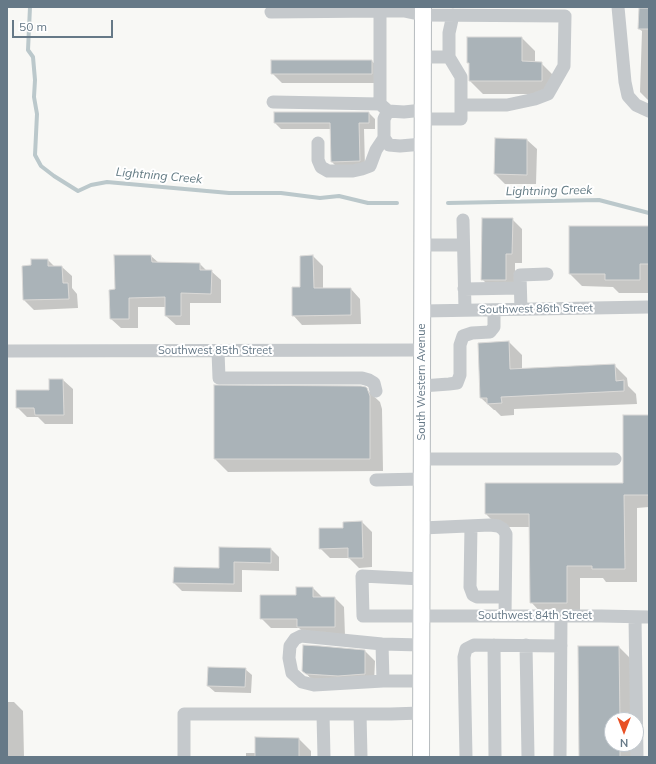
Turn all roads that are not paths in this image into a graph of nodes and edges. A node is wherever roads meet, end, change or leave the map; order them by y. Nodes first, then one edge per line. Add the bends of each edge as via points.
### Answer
1 (618, 7) edge
2 (380, 11) junction
3 (423, 11) edge
4 (272, 12) dead end
5 (453, 15) junction
6 (423, 57) junction
7 (449, 57) junction
8 (273, 102) dead end
9 (461, 105) junction
10 (384, 108) junction
11 (649, 111) edge
12 (423, 115) junction
13 (384, 138) junction
14 (318, 143) dead end
15 (423, 144) junction
16 (463, 220) dead end
17 (423, 245) junction
18 (463, 245) junction
19 (547, 274) dead end
20 (520, 288) junction
21 (464, 289) junction
22 (649, 307) edge
23 (521, 309) junction
24 (465, 310) junction
25 (494, 310) junction
26 (423, 311) junction
27 (422, 350) junction
28 (7, 351) edge
29 (218, 351) junction
30 (422, 386) junction
31 (376, 390) dead end
32 (422, 459) junction
33 (615, 459) dead end
34 (422, 479) junction
35 (376, 480) dead end
36 (471, 526) junction
37 (422, 528) junction
38 (422, 579) junction
39 (505, 597) junction
40 (422, 616) junction
41 (505, 616) junction
42 (561, 616) junction
43 (635, 617) junction
44 (649, 617) edge
45 (382, 644) junction
46 (422, 645) junction
47 (494, 645) junction
48 (526, 645) junction
49 (561, 646) junction
50 (383, 681) junction
51 (422, 681) junction
52 (422, 713) junction
53 (323, 714) junction
54 (360, 714) junction
55 (184, 757) edge
56 (324, 757) edge
57 (361, 757) edge
58 (421, 757) edge
59 (466, 757) edge
60 (495, 757) edge
61 (528, 757) edge
62 (560, 757) edge
63 (637, 757) edge

1 - 11 street via 628,96 636,105
2 - 3 street
2 - 4 street
2 - 10 street
3 - 5 street
3 - 6 main road, South Western Avenue
5 - 7 street via 449,32
5 - 9 street via 565,16 564,66 548,94 507,105
6 - 7 street
6 - 12 main road, South Western Avenue
7 - 9 street via 461,77
8 - 10 street
9 - 12 street via 461,119
10 - 12 street
10 - 13 street
12 - 15 main road, South Western Avenue
13 - 14 street via 370,166 353,171 328,171 321,167 318,160
13 - 15 street via 389,145
15 - 17 main road, South Western Avenue
16 - 18 street
17 - 18 street
17 - 26 main road, South Western Avenue
18 - 21 street
19 - 20 street via 520,274
20 - 21 street
20 - 23 street
21 - 24 street
22 - 23 street, Southwest 86th Street
23 - 25 street, Southwest 86th Street
24 - 25 street, Southwest 86th Street
24 - 26 street, Southwest 86th Street
25 - 30 street via 494,328 490,332 463,336 457,383
26 - 27 main road, South Western Avenue
27 - 29 street, Southwest 85th Street
27 - 30 main road, South Western Avenue
28 - 29 street, Southwest 85th Street
29 - 31 street via 219,378 362,378 374,383
30 - 32 main road, South Western Avenue
32 - 33 street
32 - 34 main road, South Western Avenue
34 - 35 street
34 - 37 main road, South Western Avenue
36 - 37 street
36 - 39 street via 498,526 506,534
36 - 39 street via 470,587 473,596
37 - 38 main road, South Western Avenue
38 - 40 main road, South Western Avenue
38 - 40 street, Southwest 84th Street via 362,576 363,616
39 - 41 street
40 - 41 street, Southwest 84th Street
40 - 46 main road, South Western Avenue
41 - 42 street, Southwest 84th Street
42 - 43 street, Southwest 84th Street
42 - 49 street
43 - 44 street, Southwest 84th Street
43 - 63 street
45 - 46 street
45 - 50 street
45 - 50 street via 301,636 290,646 289,658 292,673 302,682 314,685
46 - 51 main road, South Western Avenue
47 - 48 street
47 - 59 street via 474,645 466,649
47 - 60 street
48 - 49 street
48 - 61 street
49 - 62 street
50 - 51 street
51 - 52 main road, South Western Avenue
52 - 54 street
52 - 58 main road, South Western Avenue
53 - 54 street
53 - 55 street via 184,714
53 - 56 street
54 - 57 street

